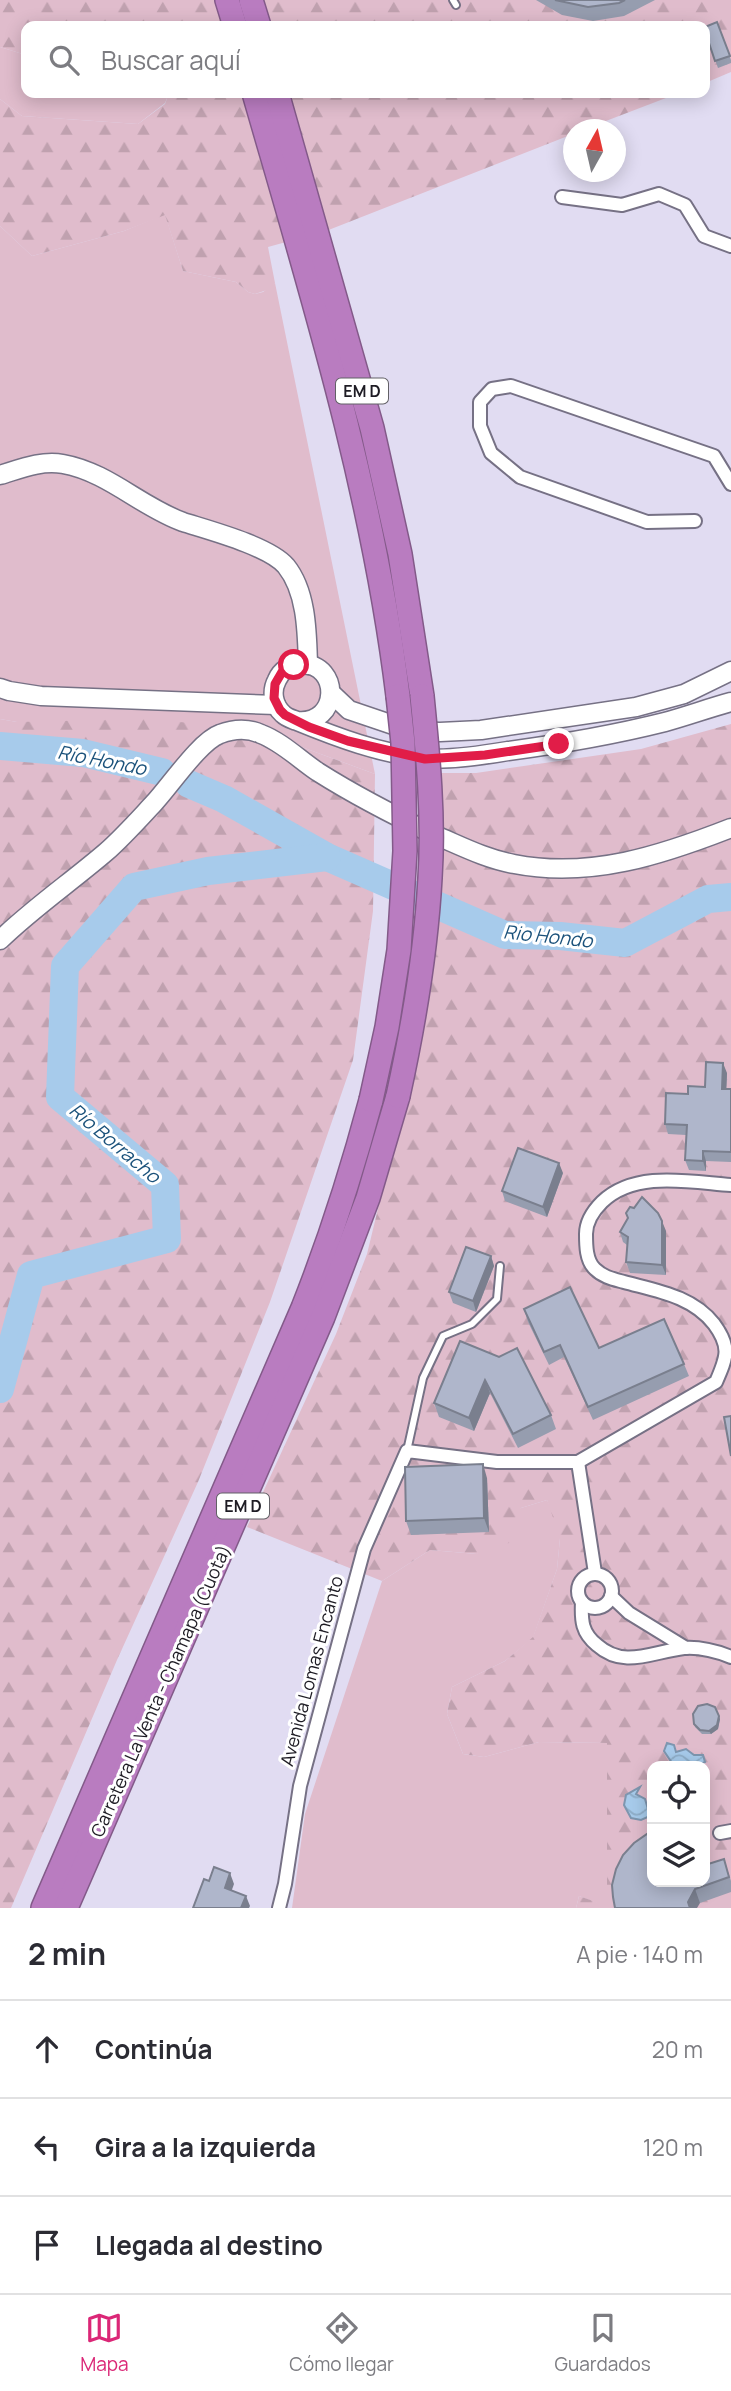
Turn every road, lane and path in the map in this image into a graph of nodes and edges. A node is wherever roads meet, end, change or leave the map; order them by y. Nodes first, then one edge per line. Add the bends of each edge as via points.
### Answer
1 (227, 0) edge
2 (251, 0) edge
3 (233, 21) edge
4 (257, 21) edge
5 (255, 98) edge
6 (278, 98) edge
7 (562, 197) dead end
8 (731, 246) edge
9 (0, 475) edge
10 (731, 484) edge
11 (695, 521) dead end
12 (309, 664) junction
13 (731, 671) edge
14 (0, 688) edge
15 (331, 693) junction
16 (731, 702) edge
17 (276, 705) junction
18 (297, 721) junction
19 (731, 828) edge
20 (0, 940) edge
21 (731, 1185) edge
22 (500, 1266) dead end
23 (407, 1451) junction
24 (578, 1462) junction
25 (595, 1573) junction
26 (611, 1597) junction
27 (582, 1602) junction
28 (686, 1648) junction
29 (731, 1657) edge
30 (43, 1908) edge
31 (66, 1908) edge
32 (279, 1908) edge

1 - 3 highway
2 - 4 highway
5 - 30 highway, Carretera La Venta - Chamapa (Cuota) / EM D, bridge via 348,431 389,623 403,743 405,851 400,950 371,1100 329,1242
6 - 31 highway, Carretera La Venta - Chamapa (Cuota) / EM D, bridge via 372,428 400,554 422,696 430,806 430,877 420,986 398,1096 368,1198 323,1317
7 - 8 street via 622,205 659,194 685,205 704,236
9 - 12 main road via 31,465 59,463 89,470 181,521 220,532 285,565 298,587
10 - 11 street via 714,456 511,386 492,389 480,402 480,426 491,453 520,477 647,522
12 - 15 main road via 325,675
12 - 17 main road via 294,665 278,677
13 - 15 main road via 684,694 636,708 481,730 411,731 349,710
14 - 17 main road via 41,696
15 - 18 main road via 326,709 318,716
16 - 18 main road via 609,735 485,755 425,759 348,741
17 - 18 main road
19 - 20 main road via 628,863 545,868 514,864 476,853 380,809 263,734 238,730 210,739 106,852
21 - 24 street via 647,1182 608,1196 593,1211 585,1248 592,1267 606,1277 684,1299 706,1314 724,1337 726,1359 716,1382
22 - 23 lane, Avenida Lomas Encanto via 497,1299 472,1324 443,1336 423,1378
23 - 24 street via 497,1462
23 - 32 street, Avenida Lomas Encanto via 364,1549 300,1786
24 - 25 street
25 - 26 street via 609,1580
25 - 27 street via 579,1584
26 - 27 street via 599,1608
26 - 28 street
27 - 28 street via 586,1636 607,1654 625,1659
28 - 29 street

